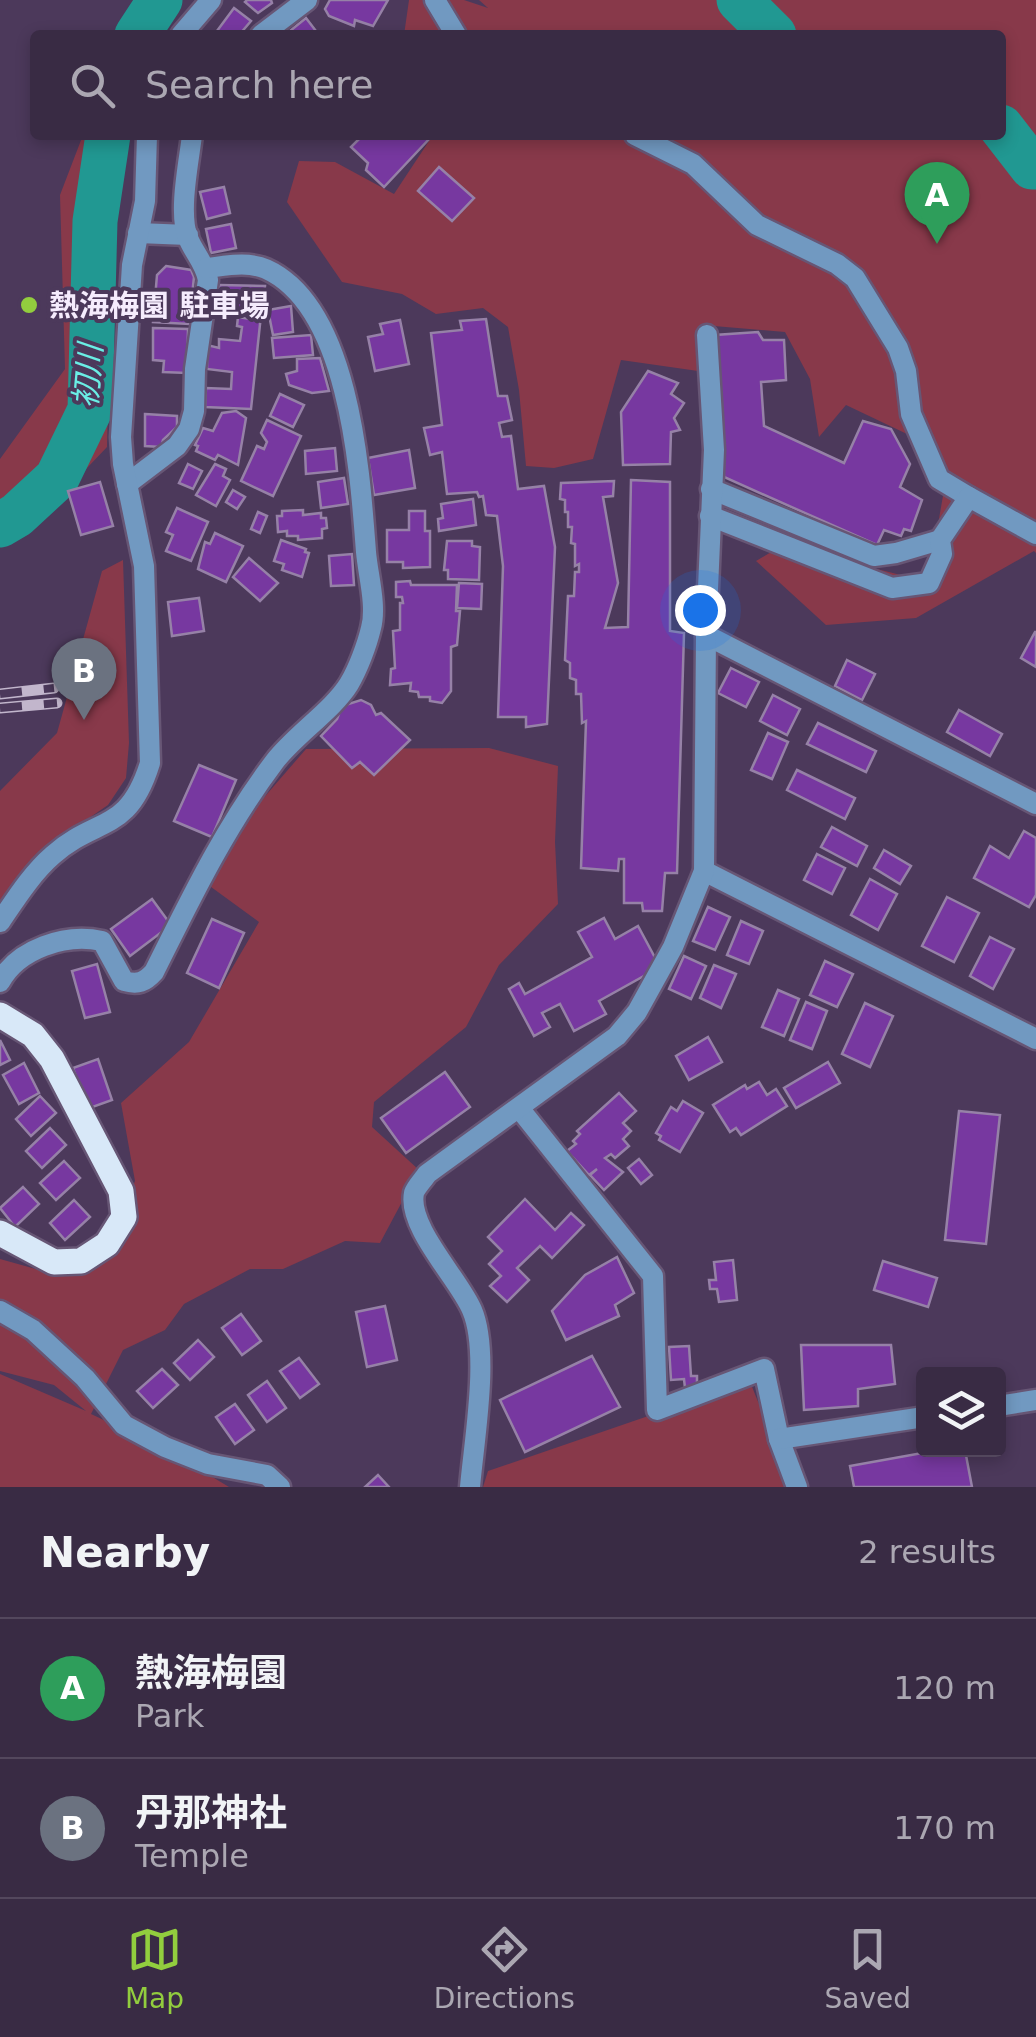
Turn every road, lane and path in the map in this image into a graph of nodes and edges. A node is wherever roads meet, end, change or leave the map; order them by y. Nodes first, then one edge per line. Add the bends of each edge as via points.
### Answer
1 (211, 0) edge
2 (307, 0) edge
3 (435, 0) edge
4 (185, 30) edge
5 (268, 30) edge
6 (453, 30) edge
7 (147, 140) edge
8 (191, 140) edge
9 (645, 140) edge
10 (138, 232) junction
11 (188, 235) junction
12 (206, 268) junction
13 (708, 335) dead end
14 (127, 484) junction
15 (711, 489) junction
16 (969, 497) junction
17 (710, 516) junction
18 (1036, 534) edge
19 (940, 540) junction
20 (706, 635) junction
21 (1036, 804) edge
22 (704, 871) junction
23 (0, 922) edge
24 (0, 982) edge
25 (0, 1015) edge
26 (1036, 1039) edge
27 (519, 1108) junction
28 (0, 1233) edge
29 (0, 1311) edge
30 (1036, 1400) edge
31 (1006, 1405) edge
32 (916, 1418) edge
33 (779, 1439) junction
34 (280, 1487) edge
35 (470, 1487) edge
36 (797, 1487) edge

1 - 4 street
2 - 5 street
3 - 6 street
7 - 10 street
8 - 11 street
9 - 16 street via 693,164 757,225 855,278 898,348 911,414 939,479
10 - 11 street
10 - 14 street via 121,438
11 - 12 street
12 - 14 street via 189,429
12 - 24 street via 265,268 311,309 326,338 353,444 373,625 348,685 277,758 220,840 146,981 124,982 102,941 86,938 26,955
13 - 15 street
14 - 23 street via 144,566 150,763 123,814 53,854
15 - 17 street
15 - 19 street via 874,556
16 - 18 street
16 - 19 street
17 - 19 street via 892,588 929,582 942,554
17 - 20 street
20 - 21 street
20 - 22 street
22 - 26 street
22 - 27 street via 637,1012 618,1036
25 - 28 main road via 33,1036 52,1059 121,1191 124,1217 108,1244 81,1262 54,1262
27 - 33 street via 653,1276 657,1410 764,1369
27 - 35 street via 427,1174 414,1193 418,1221 472,1309 479,1334
29 - 34 street via 33,1330 124,1425 208,1464 266,1475
30 - 31 street
32 - 33 street
33 - 36 street

